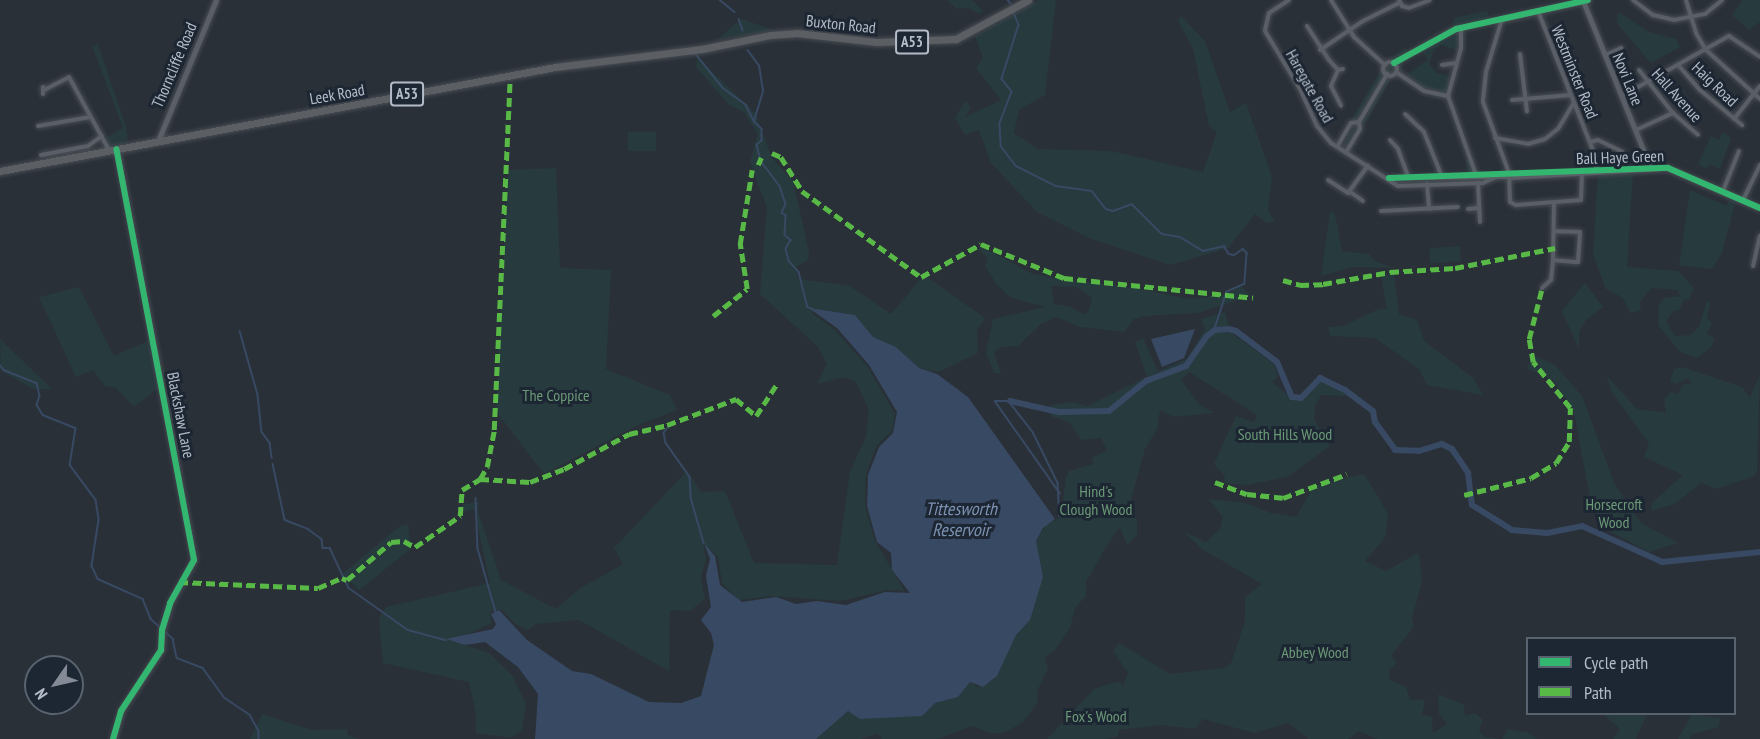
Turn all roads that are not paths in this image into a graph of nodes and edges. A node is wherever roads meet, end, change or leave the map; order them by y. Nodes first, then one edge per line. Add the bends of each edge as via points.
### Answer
1 (216, 0) edge
2 (1028, 0) edge
3 (1289, 0) edge
4 (1331, 0) edge
5 (1430, 0) edge
6 (1585, 0) edge
7 (1633, 0) edge
8 (1686, 0) edge
9 (1722, 0) edge
10 (1399, 1) edge
11 (1538, 11) junction
12 (1502, 19) junction
13 (1691, 19) junction
14 (1307, 26) dead end
15 (1461, 28) junction
16 (1348, 30) junction
17 (786, 33) joint
18 (1621, 48) dead end
19 (1320, 50) junction
20 (1706, 50) junction
21 (1520, 54) dead end
22 (1606, 55) junction
23 (1760, 57) edge
24 (1394, 63) junction
25 (1444, 63) dead end
26 (1456, 63) junction
27 (1385, 65) junction
28 (1679, 66) junction
29 (1639, 70) dead end
30 (1396, 72) junction
31 (1387, 74) junction
32 (1647, 83) junction
33 (1760, 86) edge
34 (43, 90) dead end
35 (1754, 94) junction
36 (1571, 95) junction
37 (1448, 96) junction
38 (1622, 96) junction
39 (1526, 99) junction
40 (1760, 99) edge
41 (1512, 100) dead end
42 (1574, 102) junction
43 (1341, 106) dead end
44 (1527, 112) dead end
45 (1673, 113) junction
46 (1405, 114) dead end
47 (90, 117) junction
48 (1734, 119) junction
49 (1359, 122) junction
50 (1742, 125) dead end
51 (36, 126) dead end
52 (1636, 130) junction
53 (1698, 135) dead end
54 (102, 136) junction
55 (1495, 138) junction
56 (1390, 140) dead end
57 (158, 141) junction
58 (1590, 142) junction
59 (1337, 147) junction
60 (112, 150) junction
61 (1739, 151) dead end
62 (1346, 152) junction
63 (1623, 152) dead end
64 (41, 154) dead end
65 (1734, 164) junction
66 (1368, 165) junction
67 (1760, 165) edge
68 (1739, 167) dead end
69 (1651, 168) junction
70 (0, 171) edge
71 (1597, 171) junction
72 (1582, 172) junction
73 (1441, 175) junction
74 (1476, 175) junction
75 (1485, 176) junction
76 (1408, 177) junction
77 (1496, 177) junction
78 (1510, 177) junction
79 (1389, 178) junction
80 (1400, 178) junction
81 (1328, 180) dead end
82 (1486, 182) junction
83 (1427, 183) junction
84 (1443, 183) junction
85 (1478, 183) junction
86 (1401, 186) junction
87 (1349, 190) junction
88 (1723, 191) junction
89 (1743, 200) junction
90 (1364, 201) dead end
91 (1554, 202) junction
92 (1458, 207) dead end
93 (1479, 208) junction
94 (1760, 208) edge
95 (1429, 209) junction
96 (1468, 209) dead end
97 (1381, 211) dead end
98 (1480, 222) dead end
99 (1555, 231) junction
100 (1760, 236) edge
101 (1553, 260) junction
102 (1753, 266) dead end
103 (1542, 288) dead end
104 (113, 739) edge

1 - 57 street, Thorncliffe Road
2 - 17 highway, Buxton Road / A53 via 969,35 935,42 876,42
3 - 59 street, Haregate Road via 1272,10 1264,21 1265,31 1317,126
4 - 16 street
5 - 10 street via 1409,8
6 - 11 street
6 - 22 street, Novi Lane
7 - 13 street via 1661,18
8 - 13 street
9 - 13 street
10 - 16 street
11 - 12 street
11 - 36 street, Westminster Road
12 - 15 street
12 - 55 street via 1483,93
13 - 20 street
14 - 19 street
15 - 24 street
15 - 26 street
16 - 19 street
16 - 27 street
17 - 57 highway, Leek Road / A53 via 702,49 565,65
18 - 22 street
19 - 43 street via 1340,69 1331,86
20 - 23 street via 1733,36
20 - 28 street
20 - 35 street
21 - 39 street
22 - 38 street, Novi Lane
24 - 27 street
24 - 30 street
25 - 26 street
26 - 37 street
27 - 31 street
28 - 32 street
28 - 48 street, Haig Road
29 - 32 street, Hall Avenue
30 - 31 street
30 - 37 street via 1424,91
31 - 49 street
32 - 38 street
32 - 45 street, Hall Avenue
33 - 35 street, Haig Road
34 - 47 street via 69,77
35 - 40 street
35 - 48 street, Haig Road
36 - 39 street
36 - 42 street, Westminster Road
37 - 74 street
38 - 52 street, Novi Lane
39 - 41 street
39 - 44 street
42 - 55 street via 1558,129 1545,139 1528,144
42 - 58 street, Westminster Road
45 - 52 street
45 - 53 street, Hall Avenue
46 - 73 street via 1420,127
47 - 51 street
47 - 54 street
48 - 50 street, Haig Road
49 - 59 street via 1351,123
49 - 62 street via 1360,129
52 - 69 street, Novi Lane
54 - 60 street
54 - 64 street via 88,146
55 - 78 street
56 - 76 street via 1398,149
57 - 60 highway, Leek Road / A53
58 - 63 street, Westminster Road via 1598,140
58 - 71 street, Westminster Road
59 - 62 street, Haregate Road
60 - 70 highway, Leek Road / A53
60 - 104 street, Blackshaw Lane via 194,549 191,566 179,582 163,627 161,650 118,718
61 - 65 street
62 - 66 street, Haregate Road
65 - 68 street
65 - 88 street
66 - 79 street, Haregate Road
66 - 87 street
67 - 89 street
69 - 71 street, Ball Haye Green
69 - 88 street, Ball Haye Green via 1672,169
71 - 72 street, Ball Haye Green
72 - 78 street, Ball Haye Green
72 - 91 street via 1582,199
73 - 74 street
73 - 76 street
73 - 84 street
74 - 75 street
75 - 77 street
75 - 82 street
76 - 80 street
77 - 78 street
77 - 82 street
78 - 91 street via 1512,204
79 - 80 street
79 - 86 street, Haregate Road
80 - 86 street
81 - 87 street via 1348,193
82 - 85 street
83 - 84 street
83 - 86 street
83 - 95 street
84 - 85 street
85 - 93 street
87 - 90 street
88 - 89 street, Ball Haye Green
89 - 94 street, Ball Haye Green
91 - 99 street
92 - 95 street
93 - 96 street
93 - 98 street
95 - 97 street
99 - 101 street
99 - 101 street via 1580,232 1578,262
100 - 102 street
101 - 103 street via 1551,280

